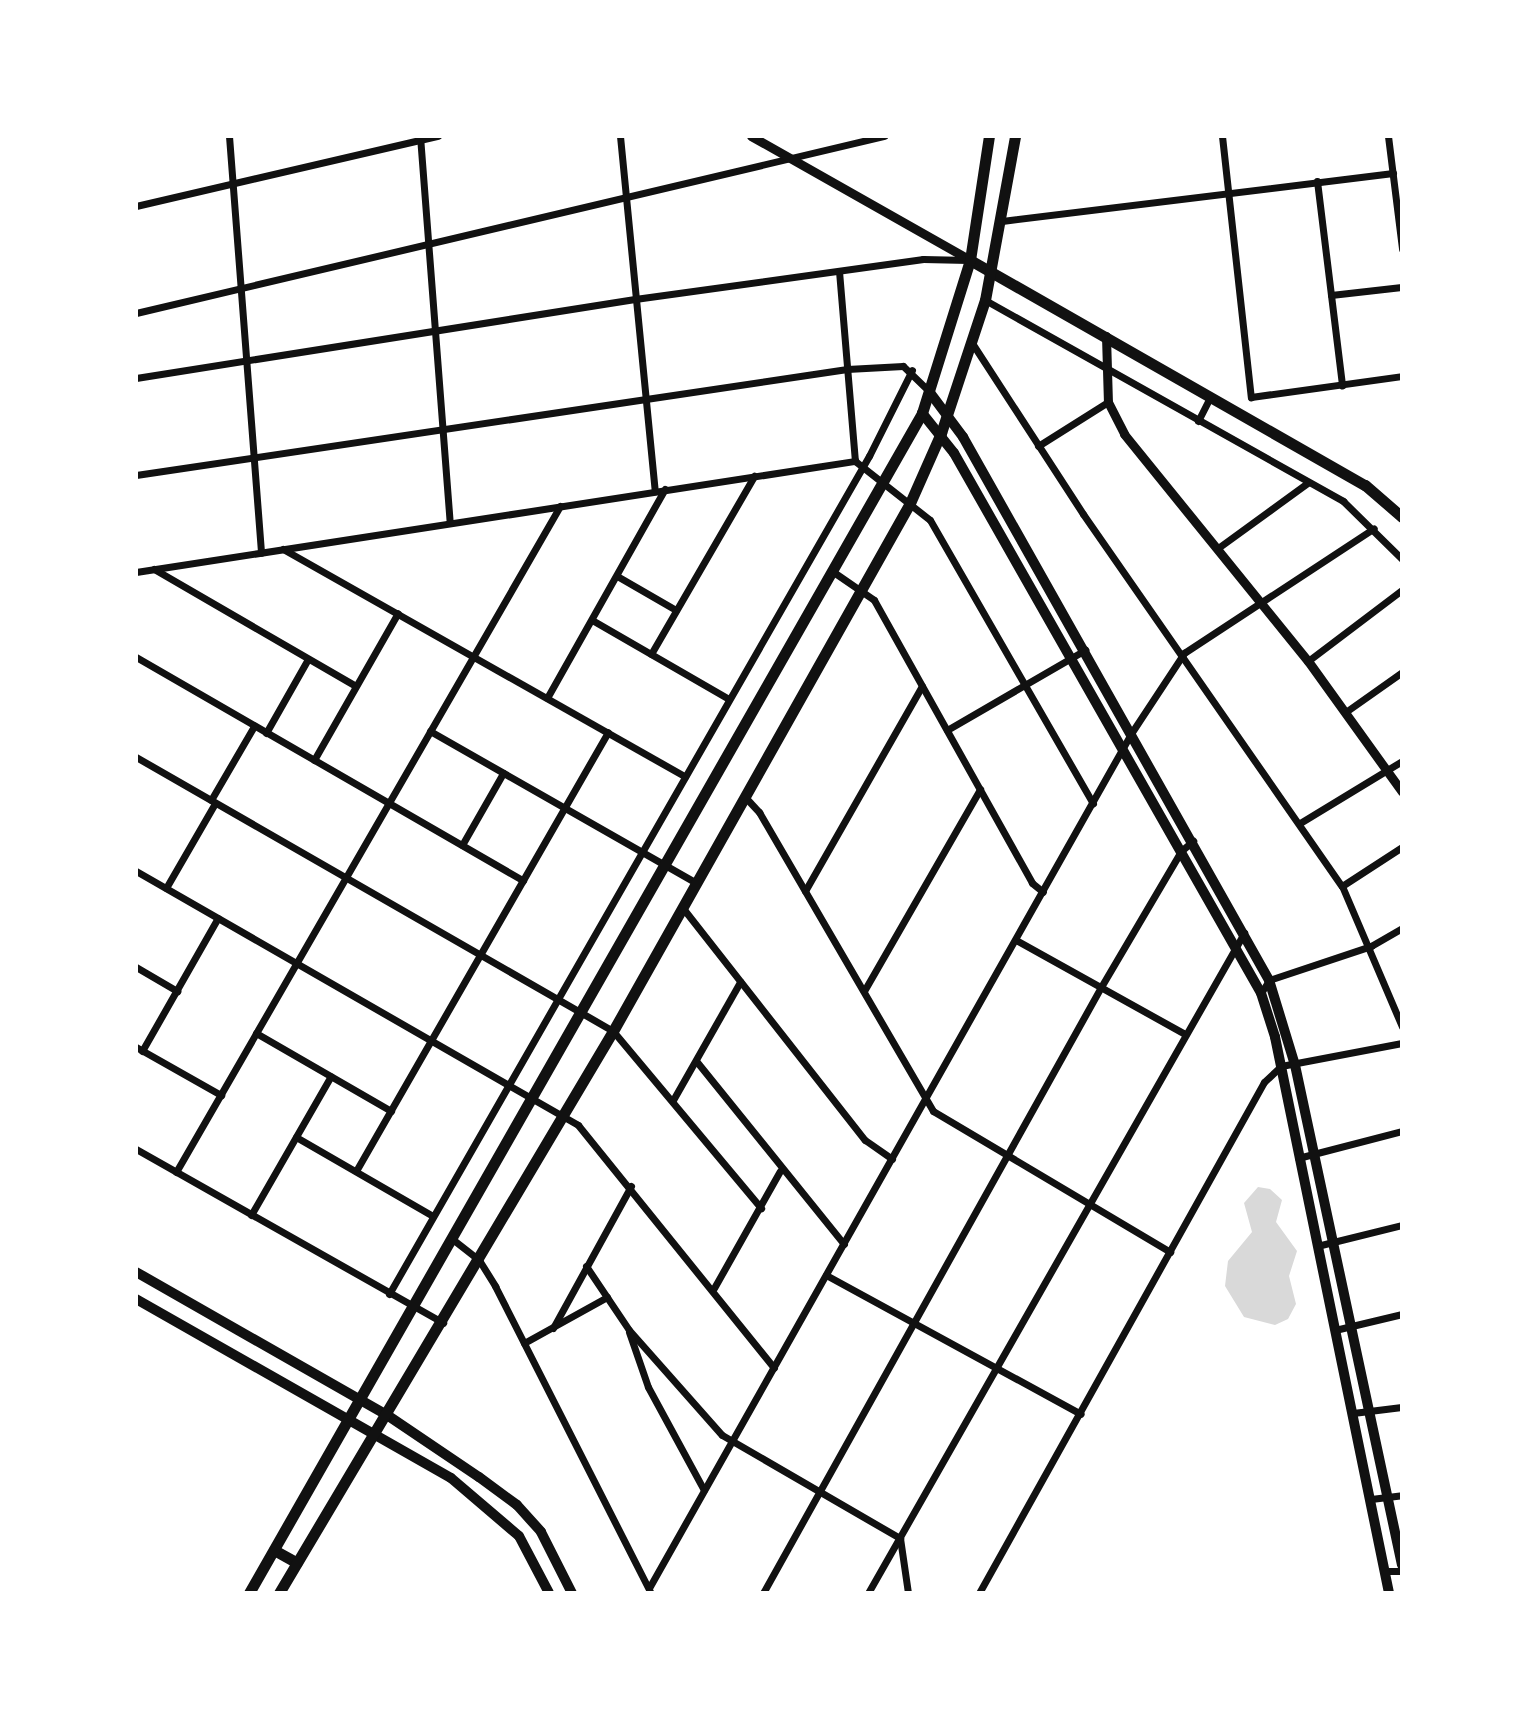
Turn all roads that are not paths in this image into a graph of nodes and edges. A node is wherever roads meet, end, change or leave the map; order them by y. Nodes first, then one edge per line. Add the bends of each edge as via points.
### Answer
1 (229, 136) edge
2 (438, 136) edge
3 (620, 136) edge
4 (751, 136) edge
5 (884, 136) edge
6 (989, 136) edge
7 (1015, 136) edge
8 (1222, 136) edge
9 (1388, 136) edge
10 (420, 138) edge
11 (787, 157) junction
12 (1393, 173) junction
13 (1317, 181) junction
14 (232, 186) junction
15 (1226, 191) junction
16 (625, 194) junction
17 (136, 206) edge
18 (1002, 221) junction
19 (428, 244) junction
20 (1402, 249) edge
21 (970, 260) junction
22 (839, 271) junction
23 (991, 273) junction
24 (1402, 287) edge
25 (241, 289) junction
26 (1331, 295) junction
27 (635, 299) junction
28 (985, 300) junction
29 (136, 313) edge
30 (435, 332) junction
31 (1106, 336) junction
32 (972, 343) junction
33 (245, 361) junction
34 (1103, 367) junction
35 (847, 369) junction
36 (912, 370) junction
37 (1402, 376) edge
38 (136, 378) edge
39 (1342, 385) junction
40 (931, 394) junction
41 (1210, 397) junction
42 (1251, 397) junction
43 (646, 402) junction
44 (1108, 402) junction
45 (922, 413) junction
46 (947, 414) junction
47 (1241, 415) junction
48 (1198, 421) junction
49 (442, 433) junction
50 (941, 433) junction
51 (1038, 446) junction
52 (254, 457) junction
53 (855, 461) junction
54 (864, 464) junction
55 (136, 475) edge
56 (754, 476) junction
57 (883, 480) junction
58 (1309, 482) junction
59 (665, 489) junction
60 (655, 491) junction
61 (910, 503) junction
62 (560, 506) junction
63 (1401, 514) edge
64 (450, 523) junction
65 (1374, 528) junction
66 (1218, 548) junction
67 (283, 549) junction
68 (261, 553) junction
69 (1402, 559) edge
70 (154, 569) junction
71 (832, 571) junction
72 (136, 572) edge
73 (617, 576) junction
74 (862, 588) junction
75 (1402, 590) edge
76 (1262, 602) junction
77 (676, 610) junction
78 (398, 613) junction
79 (592, 620) junction
80 (1085, 650) junction
81 (1184, 653) junction
82 (651, 654) junction
83 (472, 656) junction
84 (136, 657) edge
85 (1071, 658) junction
86 (308, 659) junction
87 (1308, 661) junction
88 (1402, 672) edge
89 (356, 686) junction
90 (922, 686) junction
91 (1022, 686) junction
92 (547, 698) junction
93 (729, 699) junction
94 (1347, 711) junction
95 (254, 726) junction
96 (947, 730) junction
97 (430, 731) junction
98 (608, 732) junction
99 (1132, 732) junction
100 (266, 733) junction
101 (1124, 750) junction
102 (136, 757) edge
103 (314, 760) junction
104 (1402, 761) edge
105 (1389, 769) junction
106 (503, 773) junction
107 (685, 776) junction
108 (980, 789) junction
109 (1402, 792) edge
110 (745, 797) junction
111 (213, 802) junction
112 (388, 803) junction
113 (1093, 804) junction
114 (564, 808) junction
115 (1300, 823) junction
116 (1193, 841) junction
117 (462, 845) junction
118 (1402, 847) edge
119 (1181, 851) junction
120 (642, 852) junction
121 (664, 865) junction
122 (136, 871) edge
123 (345, 878) junction
124 (523, 880) junction
125 (696, 883) junction
126 (1342, 886) junction
127 (166, 888) junction
128 (805, 891) junction
129 (1043, 892) junction
130 (682, 907) junction
131 (218, 918) junction
132 (1402, 928) edge
133 (1244, 933) junction
134 (1016, 940) junction
135 (1234, 942) junction
136 (1371, 946) junction
137 (480, 955) junction
138 (296, 963) junction
139 (136, 967) edge
140 (1269, 980) junction
141 (740, 982) junction
142 (1101, 987) junction
143 (177, 991) junction
144 (864, 991) junction
145 (1261, 993) junction
146 (557, 999) junction
147 (580, 1012) junction
148 (1401, 1022) edge
149 (613, 1031) junction
150 (256, 1033) junction
151 (1183, 1033) junction
152 (431, 1040) junction
153 (1402, 1043) edge
154 (139, 1049) edge
155 (697, 1062) junction
156 (1295, 1065) junction
157 (1281, 1066) junction
158 (331, 1076) junction
159 (509, 1084) junction
160 (221, 1095) junction
161 (532, 1098) junction
162 (673, 1100) junction
163 (925, 1100) junction
164 (391, 1111) junction
165 (563, 1115) junction
166 (1402, 1131) edge
167 (296, 1137) junction
168 (136, 1149) edge
169 (1313, 1154) junction
170 (1007, 1157) junction
171 (1298, 1158) junction
172 (892, 1159) junction
173 (356, 1171) junction
174 (780, 1171) junction
175 (176, 1172) junction
176 (631, 1186) junction
177 (1087, 1202) junction
178 (761, 1208) junction
179 (251, 1215) junction
180 (433, 1216) junction
181 (1402, 1225) edge
182 (451, 1238) junction
183 (1333, 1242) junction
184 (844, 1244) junction
185 (1317, 1246) junction
186 (1170, 1252) junction
187 (479, 1260) junction
188 (586, 1266) junction
189 (136, 1272) edge
190 (826, 1275) junction
191 (714, 1288) junction
192 (389, 1294) junction
193 (607, 1297) junction
194 (136, 1299) edge
195 (413, 1305) junction
196 (1402, 1314) edge
197 (443, 1323) junction
198 (913, 1324) junction
199 (1353, 1327) junction
200 (553, 1328) junction
201 (629, 1330) junction
202 (1335, 1330) junction
203 (524, 1343) junction
204 (994, 1365) junction
205 (774, 1368) junction
206 (360, 1399) junction
207 (1402, 1407) edge
208 (1372, 1411) junction
209 (1353, 1413) junction
210 (1081, 1414) junction
211 (387, 1415) junction
212 (349, 1418) junction
213 (372, 1431) junction
214 (733, 1440) junction
215 (704, 1490) junction
216 (820, 1490) junction
217 (1402, 1495) edge
218 (1389, 1496) junction
219 (1371, 1499) junction
220 (900, 1538) junction
221 (274, 1550) junction
222 (297, 1563) junction
223 (1402, 1568) edge
224 (1387, 1571) junction
225 (650, 1590) edge
226 (249, 1593) edge
227 (279, 1593) edge
228 (549, 1593) edge
229 (572, 1593) edge
230 (763, 1593) edge
231 (868, 1593) edge
232 (908, 1593) edge
233 (979, 1593) edge
234 (1389, 1593) edge

1 - 14 street
2 - 10 street
3 - 16 street
4 - 11 street
5 - 11 street
6 - 21 highway
7 - 18 highway
8 - 15 street
9 - 12 street
10 - 14 street
10 - 19 street
11 - 16 street
11 - 21 street
12 - 13 street
12 - 20 street
13 - 15 street
13 - 26 street
14 - 17 street
14 - 25 street
15 - 18 street
15 - 42 street
16 - 19 street
16 - 27 street
18 - 23 highway
19 - 25 street
19 - 30 street
21 - 22 street via 923,259
21 - 23 highway
21 - 40 highway
22 - 27 street
22 - 35 street
23 - 28 highway
23 - 31 highway
24 - 26 street
25 - 29 street
25 - 33 street
26 - 39 street
27 - 30 street
27 - 43 street
28 - 32 highway
28 - 34 street
30 - 33 street
30 - 49 street
31 - 34 street
31 - 41 highway
32 - 46 highway
32 - 51 street
33 - 38 street
33 - 52 street
34 - 44 street
34 - 48 street
35 - 36 street via 897,365
35 - 43 street
35 - 53 street
36 - 40 street
36 - 54 street
37 - 39 street
39 - 42 street
40 - 45 highway
40 - 46 main road
41 - 47 highway
41 - 48 street
42 - 47 street
43 - 49 street
43 - 60 street
44 - 51 street
44 - 66 street via 1124,434
45 - 50 main road
45 - 57 highway
46 - 50 highway
46 - 80 main road
47 - 63 highway via 1365,485
48 - 58 street
49 - 52 street
49 - 64 street
50 - 61 highway
50 - 85 main road
51 - 81 street
52 - 55 street
52 - 68 street
53 - 54 street
53 - 56 street
54 - 57 street
54 - 93 street
56 - 59 street
56 - 77 street
57 - 61 street
57 - 71 highway
58 - 65 street via 1343,501
58 - 66 street
59 - 60 street
59 - 73 street
60 - 62 street
61 - 74 highway
61 - 91 street via 930,520
62 - 64 street
62 - 83 street
64 - 67 street
65 - 69 street
65 - 76 street
66 - 76 street
67 - 68 street
67 - 78 street
68 - 70 street
70 - 72 street
70 - 86 street
71 - 74 street
71 - 121 highway
73 - 77 street
73 - 79 street
74 - 90 street
74 - 110 highway
75 - 87 street
76 - 81 street
76 - 87 street
77 - 82 street
78 - 83 street
78 - 89 street
79 - 82 street
79 - 92 street
80 - 85 street
80 - 99 main road
81 - 99 street
81 - 115 street
82 - 93 street
83 - 92 street
83 - 97 street
84 - 95 street
85 - 91 street
85 - 101 main road
86 - 89 street
86 - 100 street
87 - 94 street
88 - 94 street
89 - 103 street
90 - 96 street
90 - 128 street
91 - 96 street
91 - 113 street
92 - 98 street
93 - 107 street
94 - 105 street
95 - 100 street
95 - 111 street
96 - 108 street
97 - 106 street
97 - 112 street
98 - 107 street
98 - 114 street
99 - 101 street
99 - 116 main road
100 - 103 street
101 - 113 street
101 - 119 main road
102 - 111 street
103 - 112 street
104 - 105 street
105 - 109 street
105 - 115 street
106 - 114 street
106 - 117 street
107 - 120 street
108 - 129 street
108 - 144 street
110 - 125 highway
110 - 128 street
111 - 123 street
111 - 127 street
112 - 117 street
112 - 123 street
113 - 129 street
114 - 120 street
114 - 124 street
115 - 126 street
116 - 119 street
116 - 133 main road
117 - 124 street
118 - 126 street
119 - 135 main road
119 - 142 street
120 - 121 street
120 - 146 street
121 - 125 street
121 - 147 highway
122 - 127 street
123 - 137 street
123 - 138 street
124 - 137 street
125 - 130 highway
126 - 136 street
127 - 131 street
128 - 144 street
129 - 134 street
130 - 141 street
130 - 149 highway
131 - 138 street
131 - 143 street
132 - 136 street
133 - 135 street
133 - 140 main road
134 - 142 street
134 - 163 street
135 - 145 main road
135 - 151 street
136 - 140 street
136 - 148 street
137 - 146 street
137 - 152 street
138 - 150 street
138 - 152 street
139 - 143 street
140 - 145 street
140 - 156 main road
141 - 155 street
141 - 172 street via 865,1140
142 - 151 street
142 - 170 street
143 - 154 street
144 - 163 street
145 - 157 main road
146 - 147 street
146 - 159 street
147 - 149 street
147 - 161 highway
149 - 162 street
149 - 165 highway
150 - 158 street
150 - 160 street
151 - 177 street
152 - 159 street
152 - 164 street
153 - 156 street
154 - 160 street
155 - 162 street
155 - 174 street
156 - 157 street
156 - 169 main road
157 - 171 main road
157 - 186 street via 1264,1082
158 - 164 street
158 - 167 street
159 - 161 street
159 - 180 street
160 - 175 street
161 - 165 street
161 - 182 highway
162 - 178 street
163 - 170 street via 933,1111
163 - 172 street
164 - 173 street
165 - 176 street
165 - 187 highway
166 - 169 street
167 - 173 street
167 - 179 street
168 - 175 street
169 - 171 street
169 - 183 main road
170 - 177 street
170 - 198 street
171 - 185 main road
172 - 184 street
173 - 180 street
174 - 178 street
174 - 184 street
175 - 179 street
176 - 188 street
176 - 191 street
177 - 186 street
177 - 204 street
178 - 191 street
179 - 192 street
180 - 192 street
181 - 183 street
182 - 187 street
182 - 195 highway
183 - 185 street
183 - 199 main road
184 - 190 street
185 - 202 main road
186 - 210 street
187 - 197 highway
187 - 203 street
188 - 193 street
188 - 200 street
189 - 206 main road
190 - 198 street
190 - 205 street
191 - 205 street
192 - 195 street
193 - 200 street
193 - 201 street
194 - 212 main road
195 - 197 street
195 - 206 highway
196 - 199 street
197 - 211 highway
198 - 204 street
198 - 216 street
199 - 202 street
199 - 208 main road
200 - 203 street
201 - 214 street via 722,1435
201 - 215 street via 648,1387
202 - 209 main road
203 - 225 street
204 - 210 street
204 - 220 street
205 - 214 street
206 - 211 main road
206 - 212 highway
207 - 208 street
208 - 209 street
208 - 218 main road
209 - 219 main road
210 - 233 street
211 - 213 highway
211 - 229 main road via 517,1505 541,1532
212 - 213 main road
212 - 221 highway
213 - 222 highway
213 - 228 main road via 451,1478 519,1536
214 - 215 street
214 - 216 street
215 - 225 street
216 - 220 street
216 - 230 street
217 - 218 street
218 - 219 street
218 - 223 main road
219 - 224 main road
220 - 231 street
220 - 232 street
221 - 222 highway
221 - 226 highway
222 - 227 highway
223 - 224 street
224 - 234 main road

